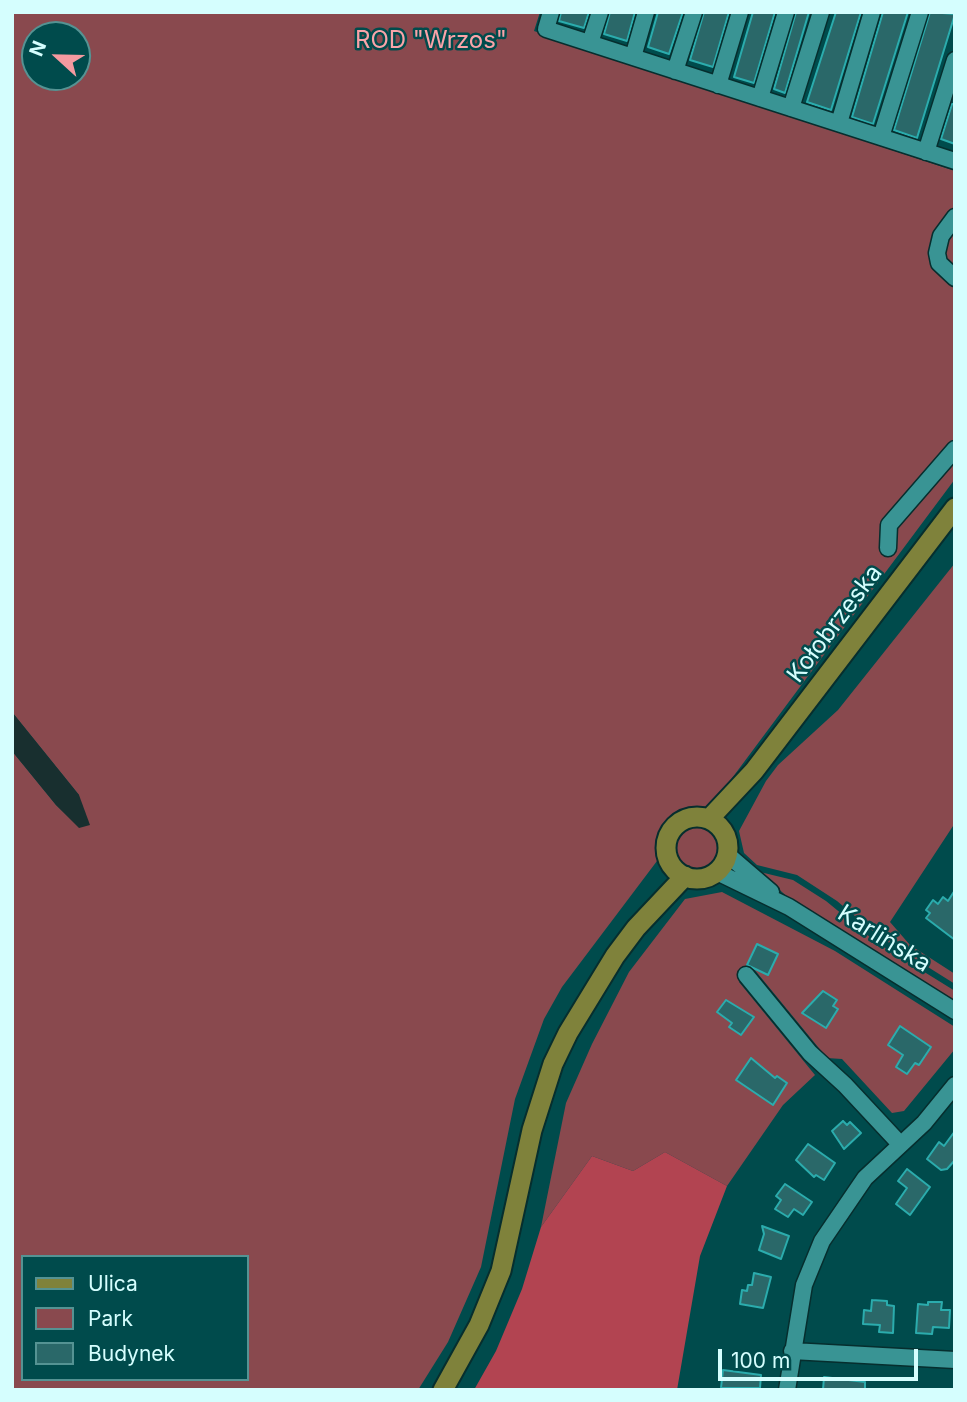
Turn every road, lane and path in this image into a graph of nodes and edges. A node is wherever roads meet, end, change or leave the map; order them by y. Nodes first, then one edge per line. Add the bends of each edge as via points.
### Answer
1 (551, 12) edge
2 (600, 12) edge
3 (646, 12) edge
4 (694, 12) edge
5 (740, 12) edge
6 (786, 12) edge
7 (821, 12) edge
8 (872, 12) edge
9 (920, 12) edge
10 (590, 43) junction
11 (633, 57) junction
12 (955, 60) edge
13 (676, 71) junction
14 (718, 85) junction
15 (760, 98) junction
16 (791, 108) junction
17 (839, 123) junction
18 (881, 137) junction
19 (926, 152) junction
20 (955, 161) edge
21 (955, 217) edge
22 (955, 278) edge
23 (955, 449) edge
24 (955, 508) edge
25 (888, 548) dead end
26 (716, 824) junction
27 (727, 855) junction
28 (678, 870) junction
29 (717, 872) junction
30 (789, 907) junction
31 (746, 975) dead end
32 (955, 1011) edge
33 (955, 1085) edge
34 (900, 1144) junction
35 (792, 1351) junction
36 (955, 1360) edge
37 (443, 1390) edge
38 (787, 1390) edge

1 - 10 street via 546,29
2 - 10 street
3 - 11 street
4 - 13 street
5 - 14 street
6 - 15 street
7 - 16 street
8 - 17 street
9 - 18 street
10 - 11 street
11 - 13 street
12 - 19 street
13 - 14 street
14 - 15 street
15 - 16 street
16 - 17 street
17 - 18 street
18 - 19 street
19 - 20 street
21 - 22 street via 941,236 937,253 939,263
23 - 25 street via 889,525
24 - 26 main road, Kołobrzeska
26 - 27 main road via 728,842
26 - 28 main road via 692,817 671,831 666,848
27 - 29 main road
27 - 30 street, Karlińska
28 - 29 main road via 698,879
28 - 37 main road via 594,986 553,1064 532,1130 501,1271 479,1325
29 - 30 street, Karlińska
30 - 32 street, Karlińska
31 - 34 street via 810,1053
33 - 34 street via 933,1114
34 - 35 street via 865,1178 822,1241 806,1279
35 - 36 street
35 - 38 street

